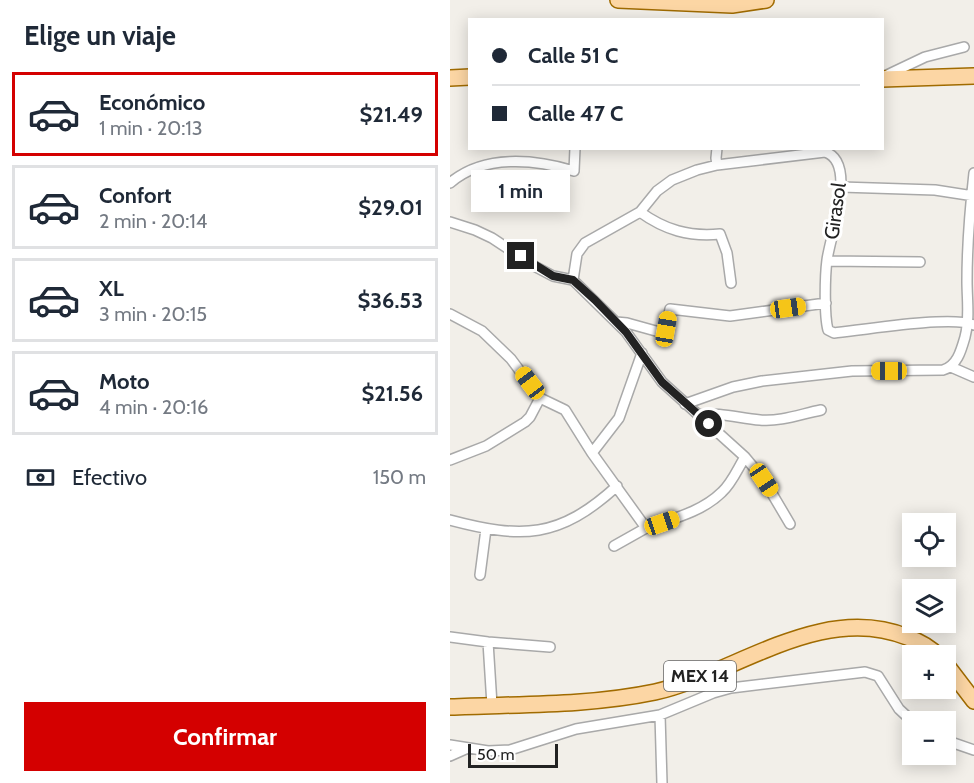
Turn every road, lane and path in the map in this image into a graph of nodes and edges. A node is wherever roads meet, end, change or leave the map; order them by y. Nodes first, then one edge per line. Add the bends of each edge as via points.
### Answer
1 (618, 0) edge
2 (766, 0) edge
3 (741, 2) edge
4 (964, 47) dead end
5 (974, 76) edge
6 (468, 77) edge
7 (884, 77) edge
8 (450, 78) edge
9 (884, 78) edge
10 (575, 150) edge
11 (717, 150) edge
12 (717, 165) junction
13 (974, 173) edge
14 (450, 183) edge
15 (841, 187) junction
16 (973, 196) edge
17 (640, 212) junction
18 (450, 222) edge
19 (827, 261) junction
20 (920, 262) dead end
21 (573, 280) junction
22 (731, 283) dead end
23 (826, 303) junction
24 (450, 314) edge
25 (616, 322) junction
26 (970, 323) edge
27 (642, 352) junction
28 (954, 365) junction
29 (974, 377) edge
30 (540, 398) junction
31 (686, 404) junction
32 (821, 410) dead end
33 (698, 415) junction
34 (592, 453) junction
35 (745, 457) junction
36 (450, 460) edge
37 (617, 486) junction
38 (450, 520) edge
39 (790, 524) dead end
40 (646, 528) junction
41 (486, 529) junction
42 (614, 546) dead end
43 (480, 575) dead end
44 (450, 637) edge
45 (488, 642) junction
46 (924, 645) edge
47 (550, 647) dead end
48 (956, 677) edge
49 (974, 701) edge
50 (492, 705) junction
51 (450, 707) edge
52 (902, 713) edge
53 (660, 715) junction
54 (956, 744) edge
55 (450, 745) edge
56 (471, 747) junction
57 (974, 750) edge
58 (450, 756) edge
59 (662, 783) edge

1 - 3 main road
2 - 3 main road
4 - 7 street via 925,57
5 - 9 main road
6 - 8 main road
10 - 14 street via 574,171 540,162 488,163
11 - 12 street
12 - 15 street, Girasol via 825,152 836,159
12 - 17 street, Girasol via 663,185
13 - 16 street
15 - 16 street via 935,190
15 - 19 street, Girasol
16 - 26 street
17 - 21 street via 585,243 577,254
17 - 22 street via 678,232 720,234
18 - 21 street via 492,238 553,276
19 - 20 street
19 - 23 street, Girasol
21 - 25 street
23 - 25 street via 730,316 670,309 663,333
23 - 26 street, Girasol via 826,327 834,333 915,324
24 - 30 street via 482,331 511,359
25 - 27 street
26 - 28 street
27 - 31 street via 657,376
27 - 34 street via 619,418
28 - 29 street
28 - 31 street via 943,370 852,371 762,381
30 - 34 street via 565,410
30 - 36 street via 525,422 486,446
31 - 33 street
32 - 33 street via 760,420
33 - 35 street
34 - 37 street
35 - 39 street
35 - 40 street via 717,496 692,512
37 - 40 street
37 - 41 street via 581,513 549,528 523,532
38 - 41 street
40 - 42 street
41 - 43 street
44 - 45 street
45 - 47 street
45 - 50 street
46 - 50 main road, MEX 14 via 880,629 834,630 793,640 657,692 590,702
48 - 49 main road
50 - 51 main road, MEX 14
52 - 53 street via 878,676 865,672 731,688
53 - 56 street via 576,729 510,750
53 - 59 street
54 - 57 street
55 - 56 street
56 - 58 street

